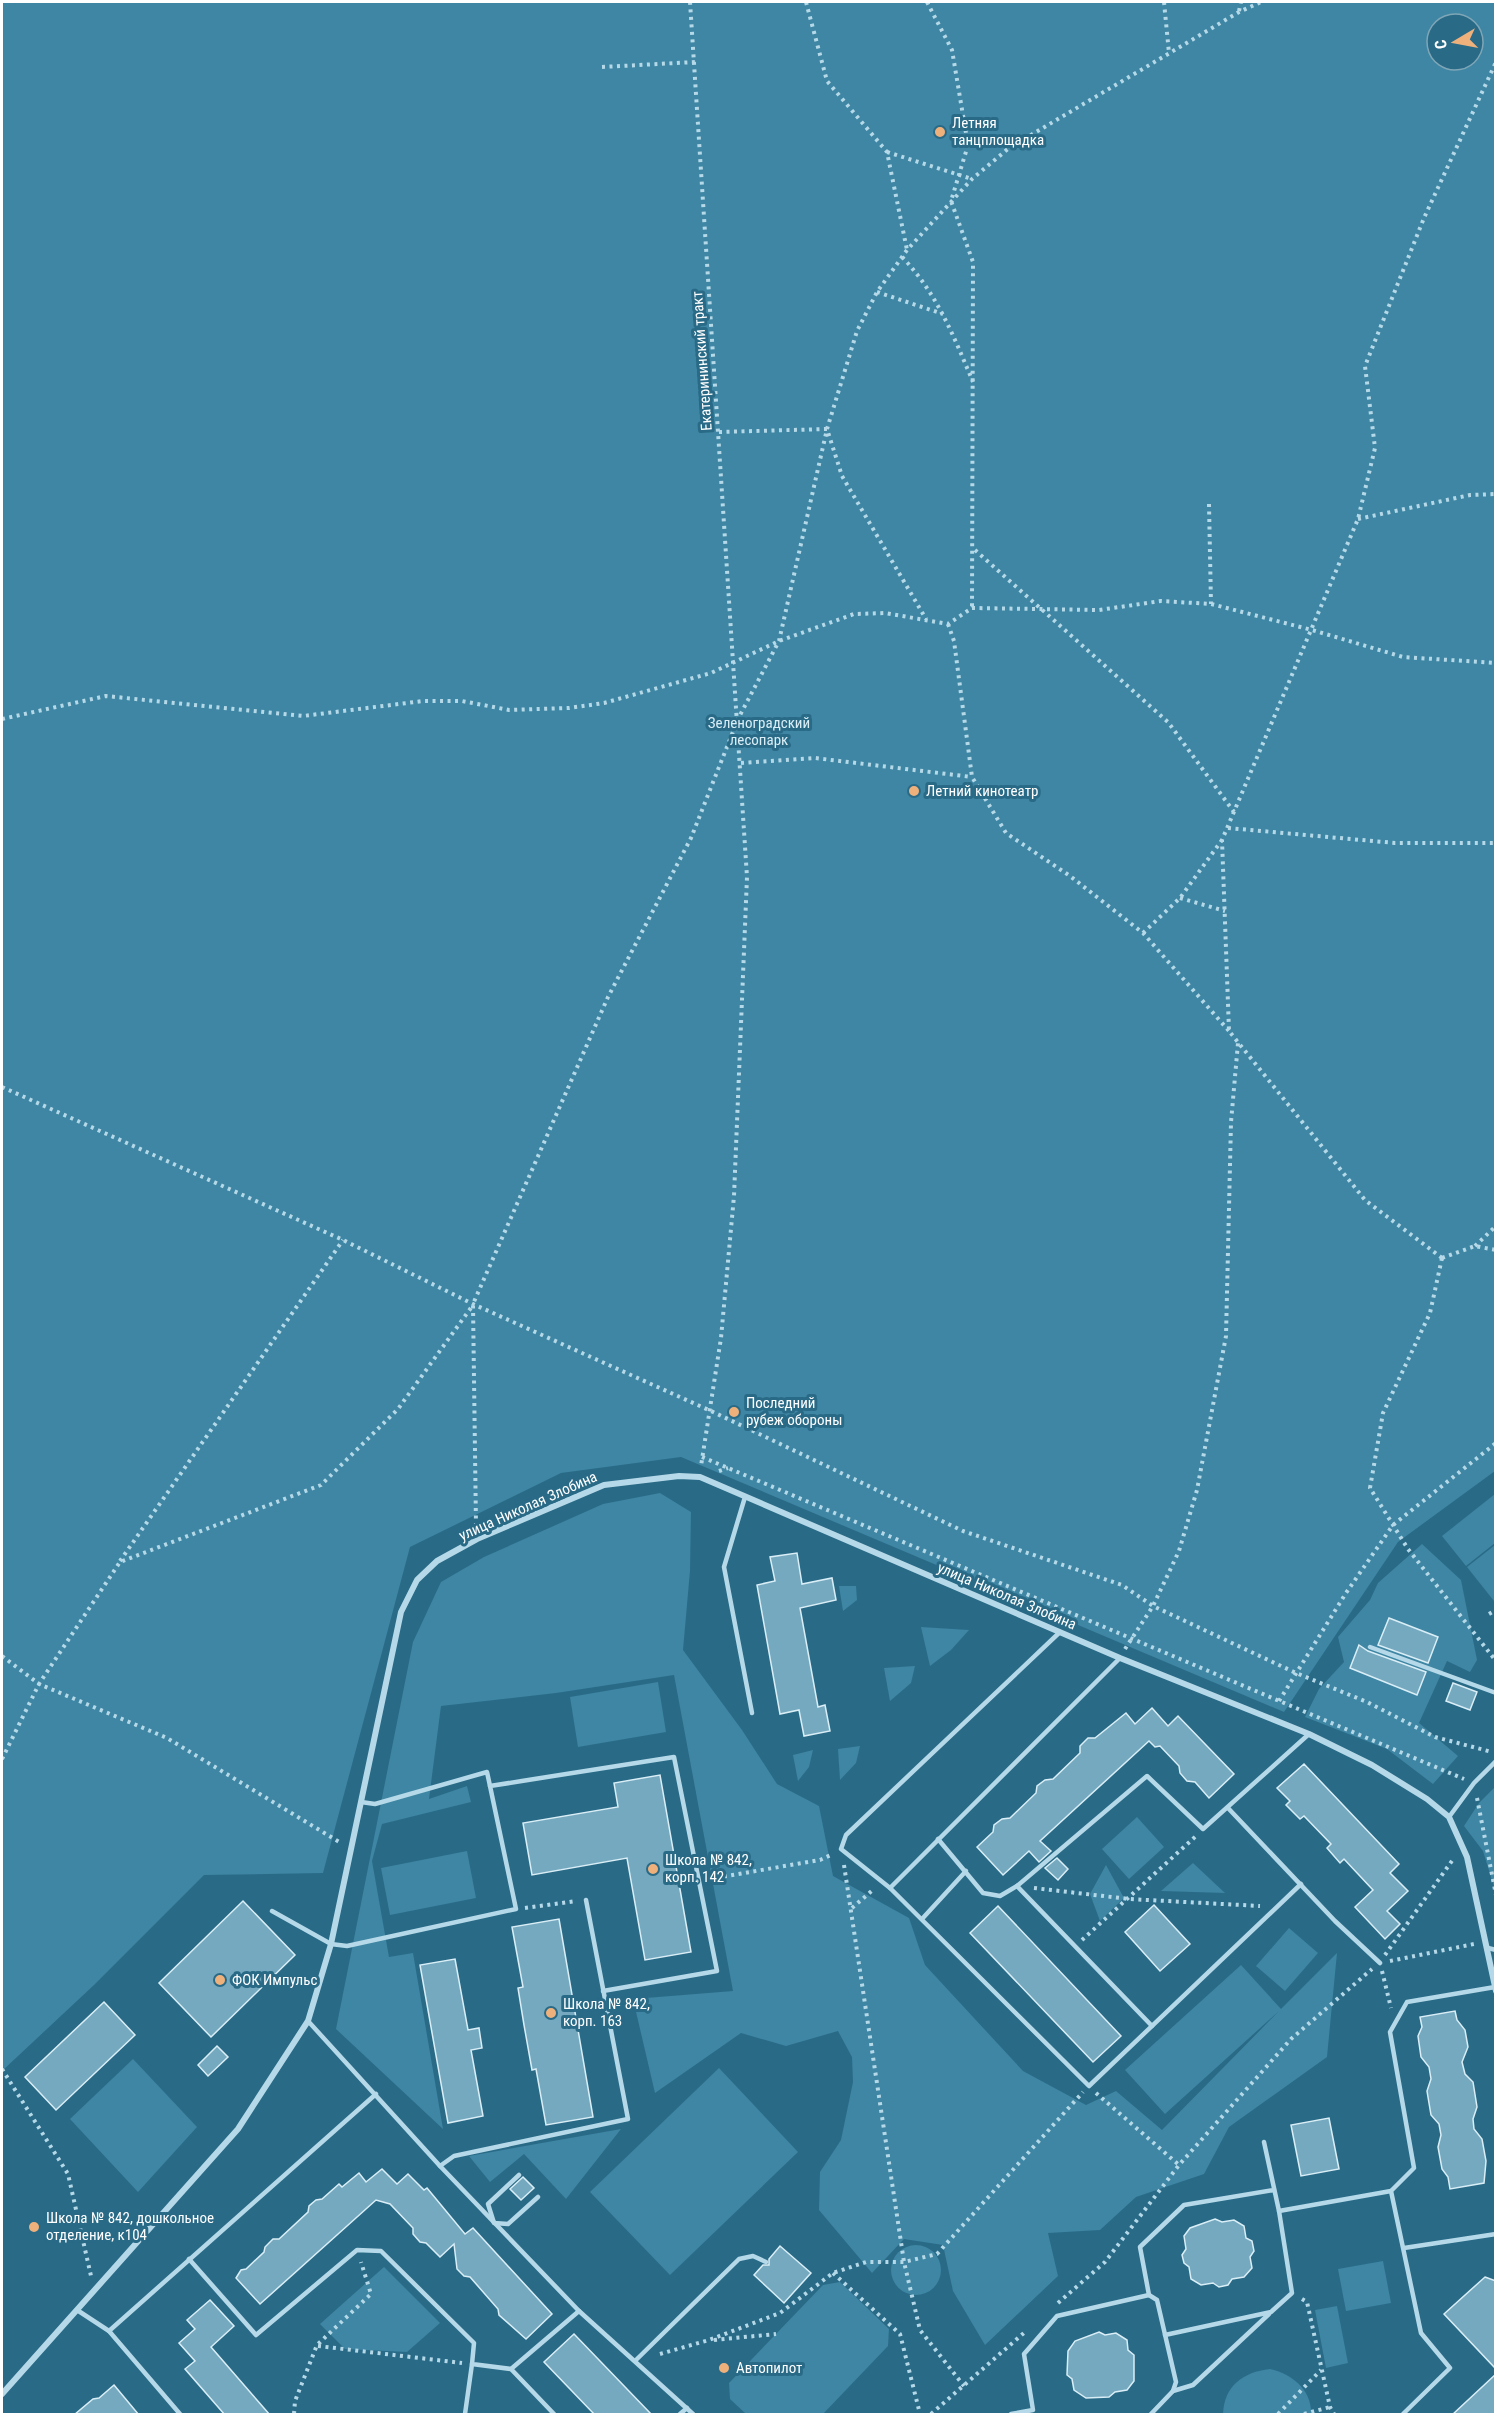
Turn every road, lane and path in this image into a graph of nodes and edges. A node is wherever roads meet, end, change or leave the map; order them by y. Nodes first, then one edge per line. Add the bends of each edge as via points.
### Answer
1 (690, 2) edge
2 (806, 2) edge
3 (927, 2) edge
4 (1164, 2) edge
5 (1241, 2) edge
6 (1261, 2) edge
7 (1239, 12) junction
8 (1169, 53) junction
9 (695, 62) junction
10 (1496, 62) edge
11 (602, 67) dead end
12 (887, 152) junction
13 (959, 175) junction
14 (972, 180) junction
15 (951, 201) junction
16 (907, 250) junction
17 (902, 257) junction
18 (877, 292) junction
19 (944, 314) junction
20 (974, 386) junction
21 (827, 429) junction
22 (719, 432) junction
23 (1496, 494) edge
24 (1209, 504) dead end
25 (1358, 519) junction
26 (974, 550) junction
27 (1211, 604) junction
28 (972, 608) junction
29 (1042, 610) junction
30 (927, 620) junction
31 (948, 624) junction
32 (1312, 630) junction
33 (779, 640) junction
34 (1496, 663) edge
35 (731, 664) junction
36 (2, 718) edge
37 (738, 719) junction
38 (741, 763) junction
39 (972, 777) junction
40 (1234, 812) junction
41 (1228, 828) junction
42 (1222, 840) junction
43 (1496, 843) edge
44 (1180, 898) junction
45 (1225, 910) junction
46 (1143, 933) junction
47 (1229, 1031) junction
48 (1238, 1042) junction
49 (2, 1087) edge
50 (1496, 1226) edge
51 (343, 1240) junction
52 (1475, 1246) junction
53 (1496, 1250) edge
54 (1442, 1258) junction
55 (473, 1304) junction
56 (711, 1411) junction
57 (1496, 1443) edge
58 (702, 1457) junction
59 (701, 1465) dead end
60 (745, 1497) junction
61 (1393, 1525) junction
62 (477, 1539) junction
63 (120, 1562) junction
64 (1153, 1605) junction
65 (1496, 1611) edge
66 (1489, 1614) dead end
67 (1060, 1632) junction
68 (1132, 1639) junction
69 (1370, 1647) dead end
70 (2, 1656) edge
71 (1120, 1658) junction
72 (1496, 1661) edge
73 (1296, 1673) junction
74 (39, 1684) junction
75 (1496, 1693) edge
76 (1279, 1701) junction
77 (752, 1713) dead end
78 (1309, 1734) junction
79 (1496, 1753) edge
80 (2, 1759) edge
81 (1496, 1761) edge
82 (1474, 1783) junction
83 (490, 1786) junction
84 (361, 1802) junction
85 (1228, 1808) junction
86 (1449, 1817) junction
87 (1203, 1829) junction
88 (938, 1839) junction
89 (351, 1849) junction
90 (841, 1849) junction
91 (1455, 1857) dead end
92 (966, 1871) junction
93 (699, 1881) junction
94 (882, 1882) junction
95 (1301, 1884) junction
96 (1017, 1886) junction
97 (890, 1888) junction
98 (1496, 1895) edge
99 (1129, 1899) junction
100 (586, 1900) joint
101 (1276, 1907) junction
102 (852, 1908) junction
103 (516, 1909) junction
104 (272, 1911) dead end
105 (922, 1919) junction
106 (1486, 1940) junction
107 (332, 1944) junction
108 (1074, 1946) junction
109 (1488, 1948) junction
110 (1496, 1950) edge
111 (1380, 1963) junction
112 (1495, 1989) edge
113 (603, 1991) junction
114 (1391, 2009) dead end
115 (308, 2021) junction
116 (1152, 2026) junction
117 (2, 2069) edge
118 (1089, 2086) junction
119 (376, 2094) junction
120 (1264, 2142) dead end
121 (1179, 2165) junction
122 (440, 2166) junction
123 (519, 2175) dead end
124 (1274, 2190) junction
125 (1391, 2191) junction
126 (538, 2197) dead end
127 (1279, 2211) junction
128 (494, 2223) junction
129 (1496, 2234) edge
130 (1404, 2248) junction
131 (357, 2250) junction
132 (189, 2259) junction
133 (766, 2262) dead end
134 (904, 2262) junction
135 (833, 2273) junction
136 (94, 2291) junction
137 (1292, 2293) junction
138 (1149, 2295) junction
139 (1052, 2309) dead end
140 (77, 2310) junction
141 (579, 2311) junction
142 (1271, 2312) junction
143 (1034, 2324) dead end
144 (109, 2331) junction
145 (776, 2334) dead end
146 (1165, 2335) junction
147 (708, 2340) junction
148 (317, 2345) junction
149 (636, 2360) junction
150 (472, 2364) junction
151 (511, 2369) junction
152 (1321, 2370) junction
153 (964, 2386) junction
154 (1173, 2391) junction
155 (2, 2394) edge
156 (1330, 2407) junction
157 (687, 2408) junction
158 (1034, 2412) edge
159 (180, 2415) edge
160 (294, 2415) edge
161 (465, 2415) edge
162 (554, 2415) edge
163 (680, 2415) edge
164 (693, 2415) edge
165 (920, 2415) edge
166 (931, 2415) edge
167 (1011, 2415) edge
168 (1151, 2415) edge
169 (1278, 2415) edge
170 (1304, 2415) edge
171 (1334, 2415) edge
172 (1403, 2415) edge

1 - 9 path, Екатерининский тракт
2 - 12 path via 827,81
3 - 13 path via 952,50 968,145
4 - 8 path
5 - 7 path
6 - 7 path
7 - 8 path
8 - 14 path via 1009,148
9 - 11 path
9 - 22 path, Екатерининский тракт
10 - 25 path via 1424,218 1365,366 1375,448
12 - 13 path
12 - 16 path
13 - 14 path
13 - 15 path
14 - 15 path
15 - 16 path
15 - 20 path via 973,262
16 - 17 path
17 - 18 path
17 - 19 path via 919,275
18 - 19 path
18 - 21 path via 857,331
19 - 20 path
20 - 26 path
21 - 22 path
21 - 30 path via 842,476
21 - 33 path
22 - 35 path, Екатерининский тракт
23 - 25 path via 1470,495
24 - 27 path
25 - 32 path
26 - 28 path
26 - 29 path
27 - 29 path via 1161,601 1099,610
27 - 32 path
28 - 29 path
28 - 31 path
29 - 40 path via 1168,722
30 - 31 path
30 - 33 path via 885,613 854,614
31 - 39 path via 954,640
32 - 34 path via 1403,657
32 - 40 path
33 - 35 path
33 - 37 path
35 - 36 path via 604,703 569,708 509,710 462,701 423,701 303,716 105,696
35 - 37 path, Екатерининский тракт
37 - 38 path, Екатерининский тракт
37 - 55 path via 691,838 608,997
38 - 39 path via 815,758
38 - 56 path, Екатерининский тракт via 747,877 734,1196
39 - 46 path via 1006,833 1070,876
40 - 41 path
41 - 42 path
41 - 43 path via 1395,843
42 - 44 path
42 - 45 path
44 - 45 path
44 - 46 path
45 - 47 path
46 - 47 path
47 - 48 path
48 - 54 path via 1365,1200
48 - 64 path via 1231,1122 1226,1336 1197,1490 1179,1551
49 - 51 path
50 - 52 path
51 - 55 path
51 - 63 path
52 - 53 path
52 - 54 path
54 - 61 path via 1430,1313 1383,1413 1370,1488
55 - 56 path
55 - 62 path
55 - 63 path via 398,1409 321,1485
56 - 58 path, Екатерининский тракт
56 - 64 path via 963,1531 1122,1585
57 - 61 path
58 - 59 path, Екатерининский тракт
58 - 68 path
60 - 62 street, улица Николая Злобина via 700,1478 679,1476 604,1485
60 - 67 street, улица Николая Злобина
60 - 77 lane via 724,1567
61 - 72 path
61 - 73 path
62 - 84 street, улица Николая Злобина via 437,1561 417,1580 401,1612
63 - 74 path
64 - 68 path
64 - 73 path
65 - 66 path
67 - 71 street, улица Николая Злобина
67 - 90 lane via 846,1835
68 - 71 path
68 - 76 path
69 - 75 lane
70 - 74 path
71 - 78 street, улица Николая Злобина
71 - 88 lane
73 - 76 path
73 - 79 path via 1435,1737
74 - 80 path
74 - 89 path via 167,1738
76 - 82 path
78 - 85 lane
78 - 86 street, улица Николая Злобина via 1372,1765
81 - 82 lane
82 - 86 lane
82 - 98 path
83 - 84 lane via 487,1772 375,1804
83 - 93 lane via 674,1757
83 - 103 lane
84 - 89 street, улица Николая Злобина
85 - 87 lane
85 - 95 lane
86 - 106 street, улица Николая Злобина via 1467,1857
87 - 96 lane via 1147,1776
87 - 99 path
88 - 92 lane
88 - 97 lane
89 - 107 street, улица Николая Злобина
90 - 93 path via 820,1860
90 - 94 lane
90 - 102 path
91 - 111 path
92 - 96 lane via 983,1893 1000,1896
92 - 105 lane
93 - 113 lane via 717,1971
94 - 97 lane
94 - 102 path
95 - 101 lane
95 - 111 lane
96 - 99 path
96 - 108 lane
97 - 105 lane
99 - 101 path
99 - 108 path
100 - 103 path
100 - 113 lane
101 - 116 lane
102 - 134 path
103 - 107 lane via 347,1946
104 - 107 lane
105 - 118 lane
106 - 109 street, улица Николая Злобина
106 - 111 path
107 - 115 street, улица Николая Злобина
108 - 116 lane
109 - 110 lane
109 - 112 street, улица Николая Злобина
111 - 114 path
111 - 121 path via 1291,2039
112 - 125 lane via 1407,2002 1390,2032 1414,2168
113 - 122 lane via 628,2120 454,2156
115 - 119 lane
115 - 136 street, улица Николая Злобина via 238,2129
116 - 118 lane
117 - 136 path via 68,2174
118 - 121 path
118 - 134 path via 937,2254
119 - 122 lane
119 - 132 lane
120 - 124 lane
121 - 139 path via 1105,2262
122 - 128 lane
123 - 128 lane via 488,2204
124 - 127 lane
124 - 138 lane via 1184,2205 1140,2247
125 - 127 lane
125 - 130 lane
126 - 128 lane via 508,2224
127 - 137 lane
128 - 141 lane
129 - 130 lane
130 - 172 lane via 1421,2332 1450,2368
131 - 132 lane via 256,2335
131 - 148 path via 372,2294
131 - 150 lane via 381,2251 424,2292 474,2343
132 - 144 lane
133 - 149 lane via 753,2256 739,2259
134 - 135 path via 866,2262
134 - 153 path via 920,2330
135 - 147 path via 780,2313
135 - 165 path via 900,2334
136 - 140 street, улица Николая Злобина
137 - 142 lane
137 - 152 path via 1307,2302
138 - 146 lane via 1157,2300
138 - 158 lane via 1057,2316 1024,2354
140 - 144 lane
140 - 155 street, улица Николая Злобина
141 - 149 lane
141 - 151 lane
142 - 146 lane
142 - 154 lane via 1193,2385
143 - 153 path
144 - 159 lane
145 - 147 path
146 - 154 lane via 1176,2382
147 - 149 path
148 - 150 path
148 - 160 path via 295,2401
149 - 157 lane
150 - 151 lane
150 - 161 lane
151 - 162 lane
152 - 156 path
152 - 169 path
153 - 166 path
154 - 168 lane
156 - 170 path
156 - 171 path
157 - 163 lane
157 - 164 lane
158 - 167 lane

